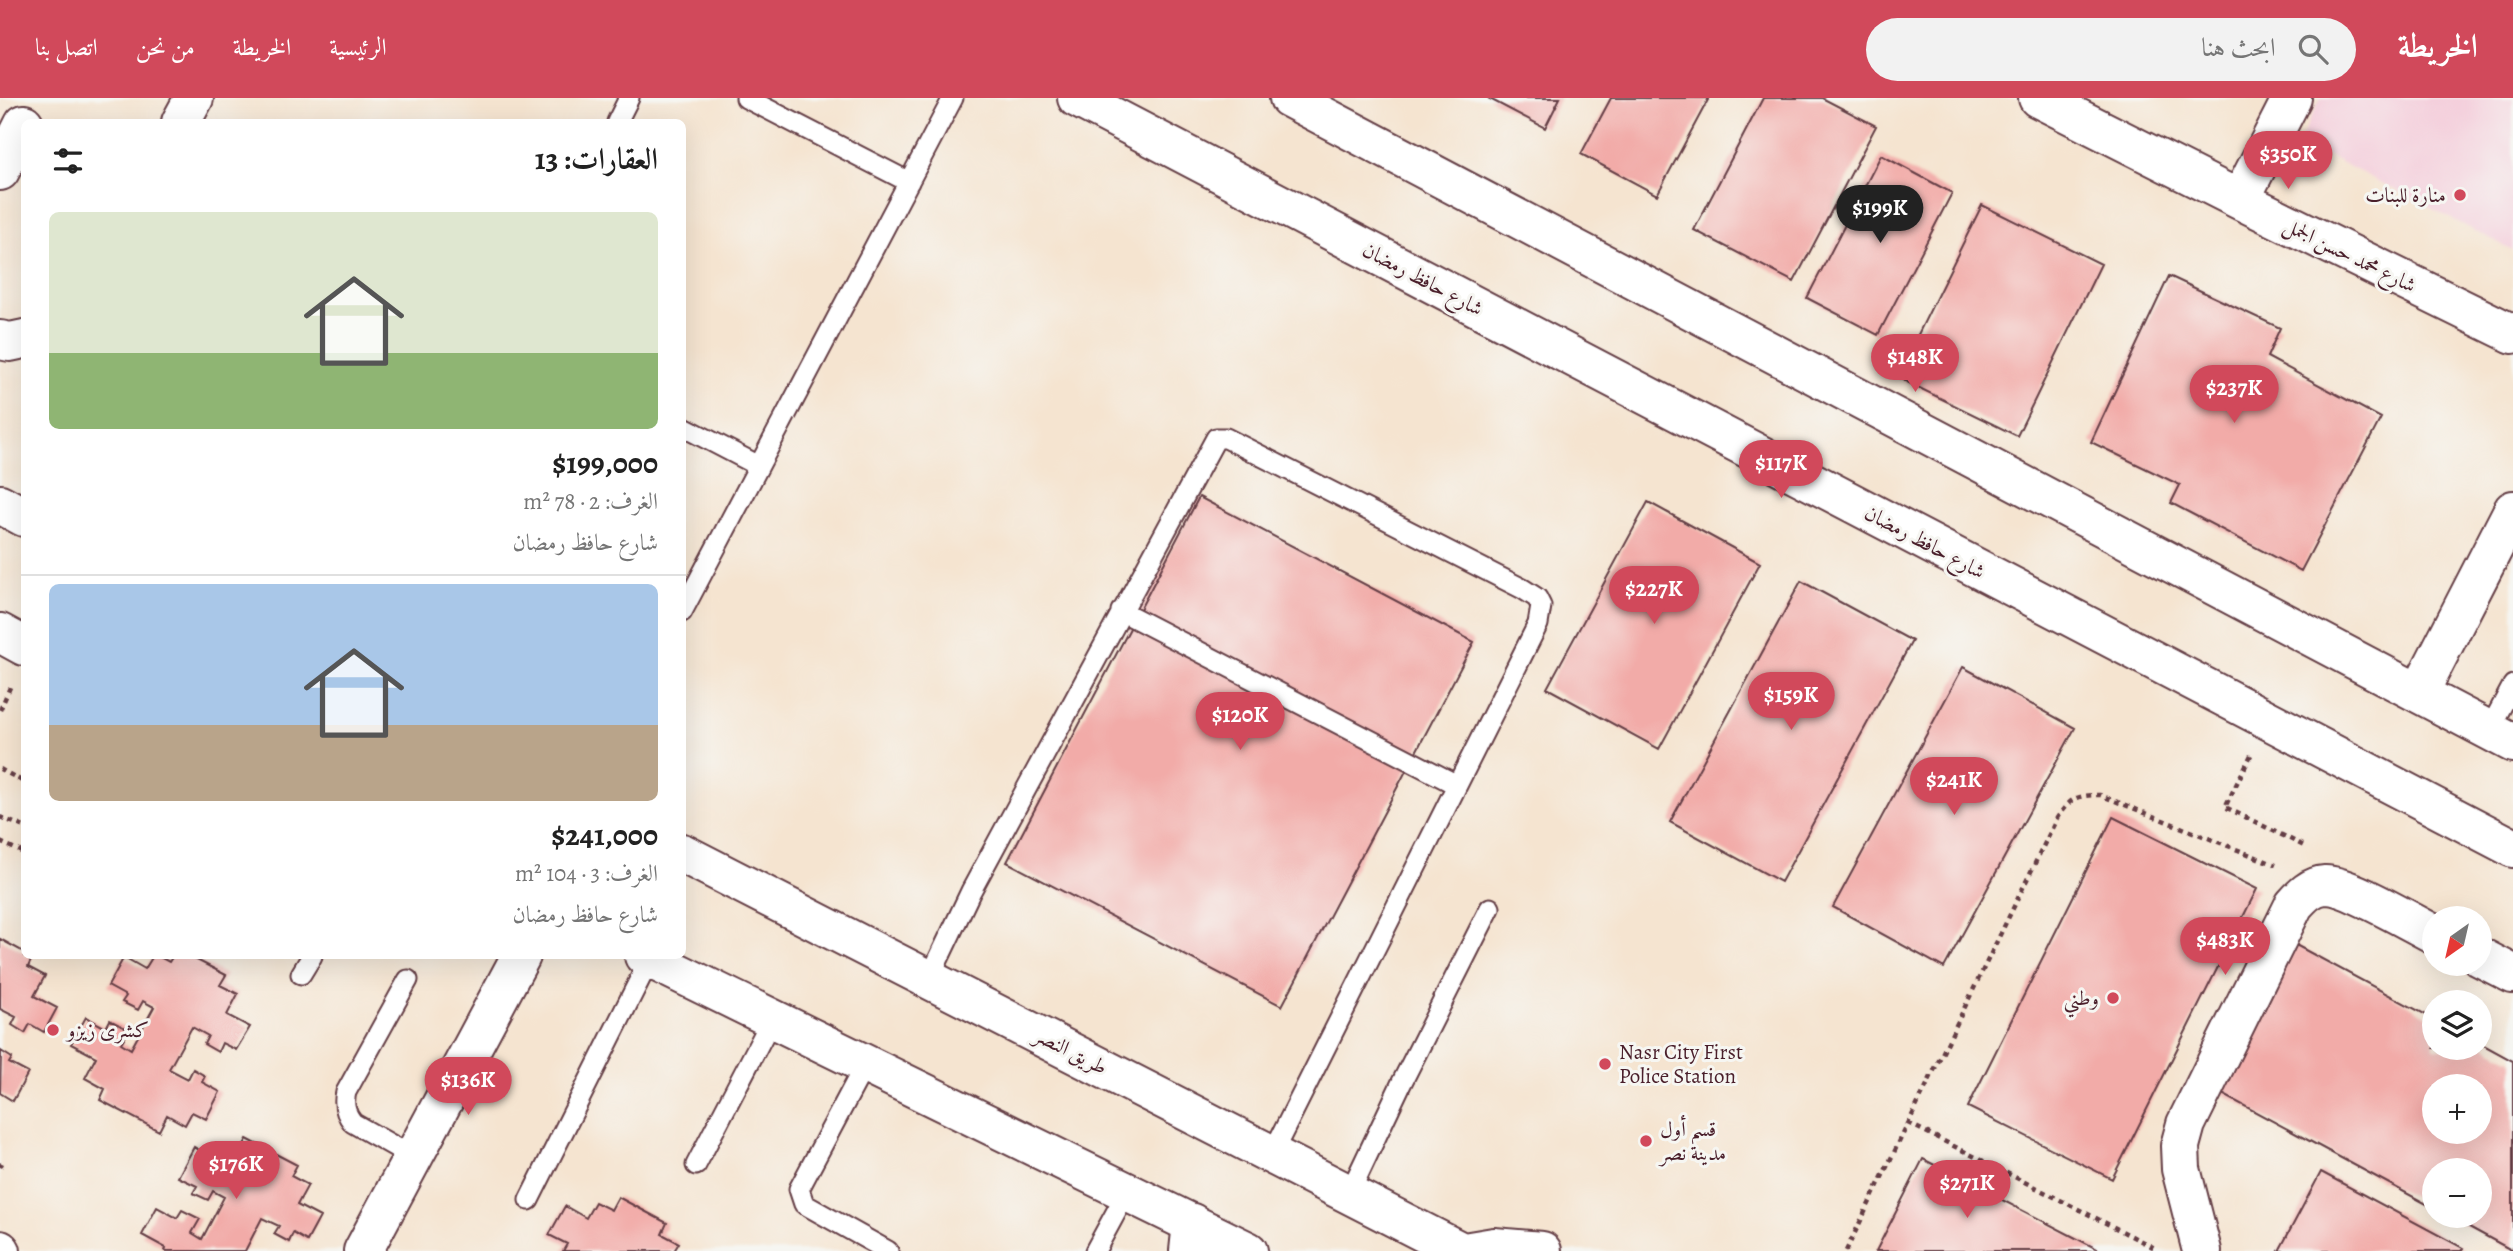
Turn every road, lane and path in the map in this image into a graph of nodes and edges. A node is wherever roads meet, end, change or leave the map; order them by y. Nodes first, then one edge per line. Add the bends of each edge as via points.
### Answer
1 (38, 98) edge
2 (194, 98) edge
3 (629, 98) edge
4 (746, 98) edge
5 (953, 98) edge
6 (1077, 98) edge
7 (1289, 98) edge
8 (2038, 98) edge
9 (2292, 98) edge
10 (27, 119) edge
11 (183, 119) edge
12 (618, 119) edge
13 (21, 131) edge
14 (0, 171) edge
15 (909, 182) junction
16 (2240, 201) junction
17 (2513, 334) edge
18 (0, 340) edge
19 (21, 340) edge
20 (686, 428) edge
21 (759, 466) junction
22 (0, 505) edge
23 (2513, 510) edge
24 (21, 516) edge
25 (686, 604) edge
26 (1121, 611) junction
27 (2513, 685) edge
28 (2419, 693) junction
29 (2268, 721) junction
30 (2501, 736) edge
31 (0, 769) edge
32 (21, 780) edge
33 (1457, 785) junction
34 (0, 817) edge
35 (21, 826) edge
36 (0, 842) edge
37 (2513, 848) edge
38 (2310, 850) dead end
39 (21, 852) edge
40 (686, 855) edge
41 (2325, 885) junction
42 (1490, 908) dead end
43 (2422, 928) edge
44 (310, 959) edge
45 (519, 959) edge
46 (646, 959) edge
47 (651, 959) edge
48 (2492, 963) edge
49 (301, 974) dead end
50 (2513, 974) edge
51 (929, 979) junction
52 (408, 980) dead end
53 (772, 1018) junction
54 (866, 1063) junction
55 (1908, 1123) junction
56 (1272, 1154) junction
57 (413, 1157) junction
58 (696, 1165) dead end
59 (1128, 1192) junction
60 (1349, 1194) junction
61 (529, 1200) dead end
62 (1190, 1237) edge
63 (363, 1251) edge
64 (888, 1251) edge
65 (1095, 1251) edge
66 (1248, 1251) edge
67 (1460, 1251) edge
68 (1470, 1251) edge
69 (1542, 1251) edge
70 (1846, 1251) edge
71 (2161, 1251) edge
72 (2202, 1251) edge

1 - 10 main road
2 - 11 main road
3 - 12 lane
4 - 15 lane
5 - 15 lane
6 - 29 main road, شارع حافظ رمضان
7 - 28 main road
8 - 16 main road, شارع محمد حسن الجمل
9 - 16 main road
13 - 14 main road
15 - 21 lane
16 - 17 main road, شارع محمد حسن الجمل
18 - 19 main road
20 - 21 lane
21 - 25 lane
22 - 24 main road
23 - 28 main road
26 - 33 lane
26 - 33 lane via 1212,441 1221,437 1523,589 1537,598 1541,613
26 - 51 lane
27 - 30 lane
28 - 30 main road
29 - 37 main road, شارع حافظ رمضان
29 - 38 path via 2225,807
31 - 32 path
33 - 56 lane
34 - 35 path
36 - 39 path
40 - 51 main road, طريق النصر
41 - 43 main road via 2345,889
41 - 55 path via 2100,795 2082,795 2067,803
41 - 72 main road via 2307,891 2294,905 2186,1124 2180,1146 2181,1169
42 - 60 lane
44 - 49 lane
45 - 57 main road
46 - 61 lane
47 - 53 main road
48 - 50 main road
51 - 56 main road, طريق النصر
52 - 57 lane via 344,1100 352,1123
53 - 54 main road
53 - 58 lane
54 - 59 main road
54 - 64 lane via 799,1189 804,1205
55 - 70 path
55 - 71 path
56 - 60 main road, طريق النصر
57 - 63 main road
59 - 62 main road
59 - 65 lane
60 - 67 main road, طريق النصر
62 - 66 main road
68 - 69 main road via 1494,1247

